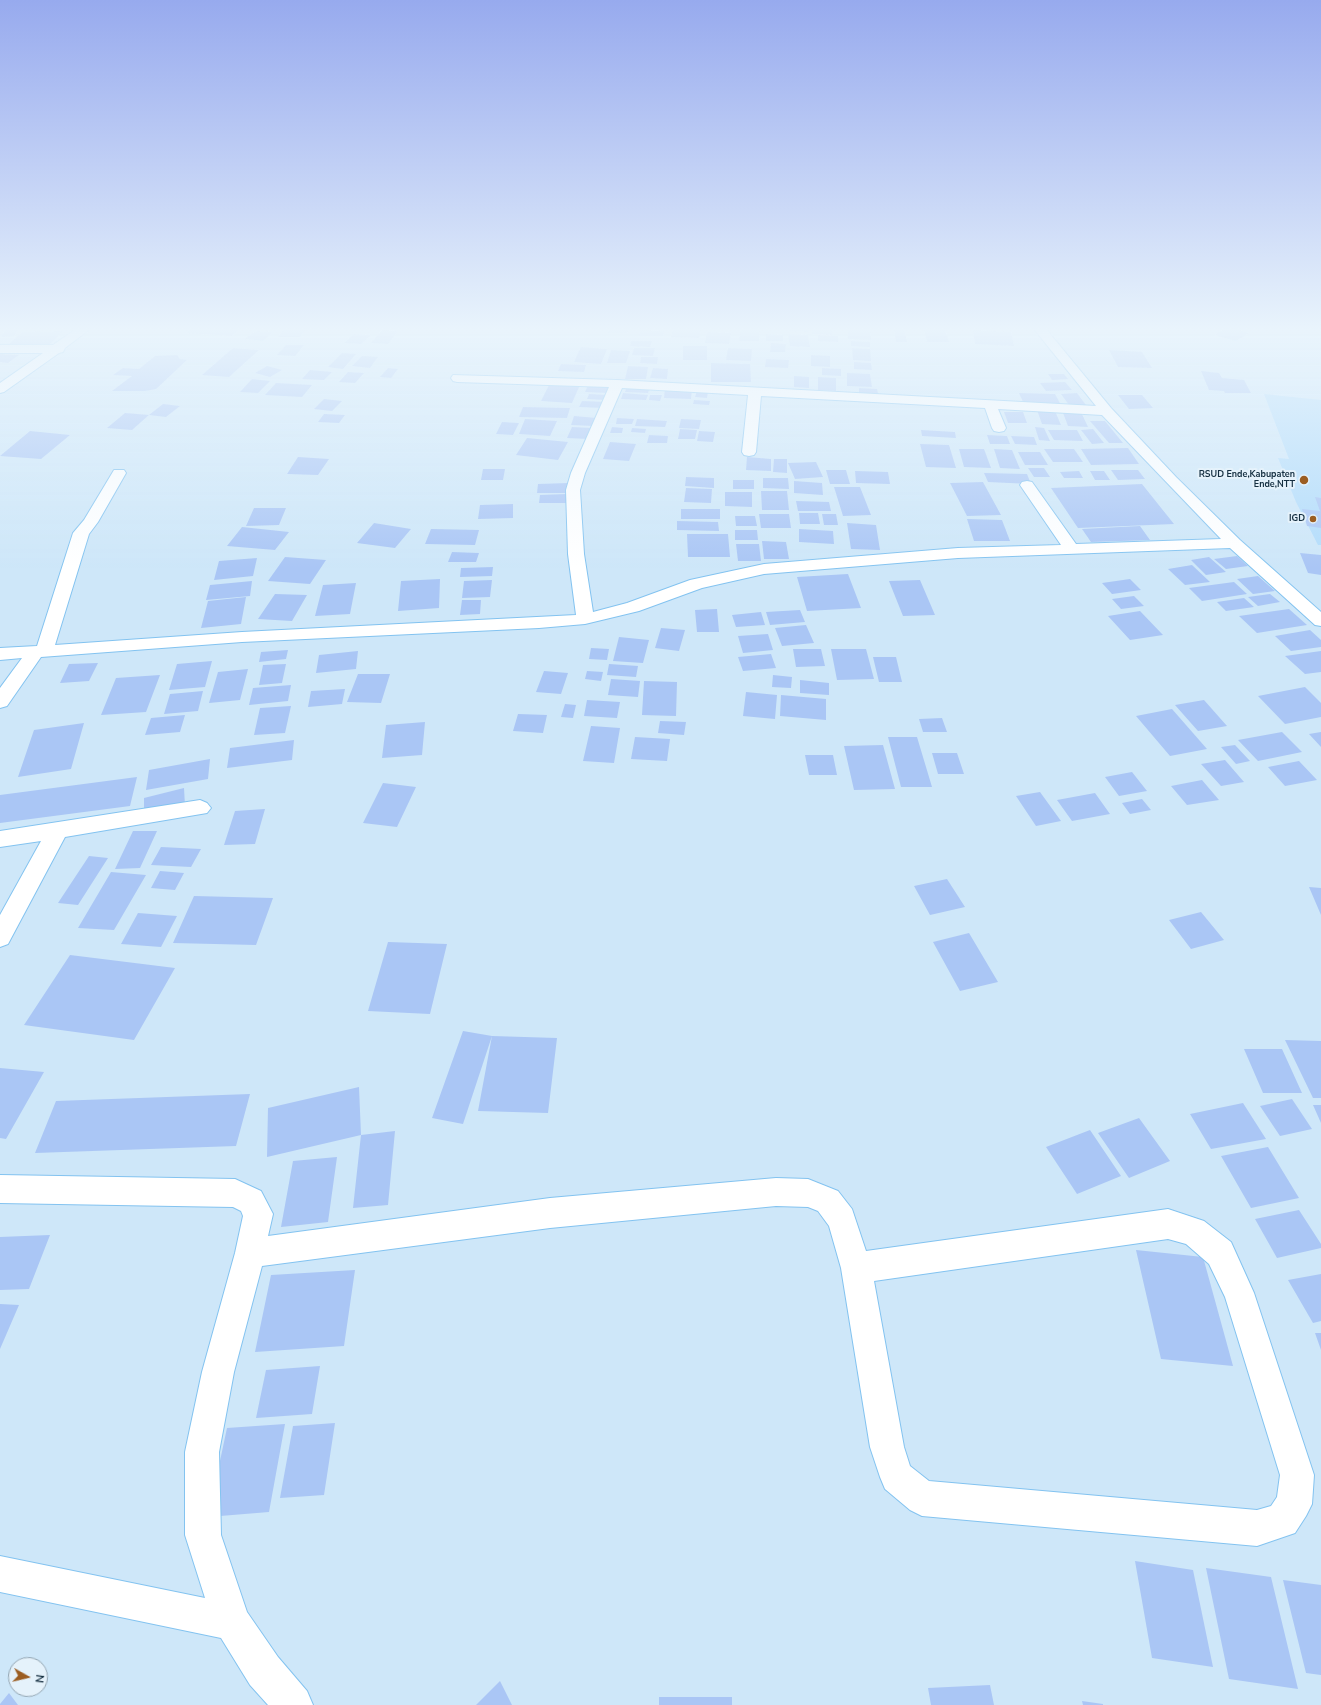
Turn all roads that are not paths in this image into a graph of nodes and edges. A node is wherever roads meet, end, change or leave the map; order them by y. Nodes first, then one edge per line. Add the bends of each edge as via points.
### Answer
1 (606, 409) edge
2 (752, 409) edge
3 (991, 409) edge
4 (1059, 409) edge
5 (1104, 409) edge
6 (1106, 411) junction
7 (999, 428) dead end
8 (749, 452) dead end
9 (119, 473) dead end
10 (1027, 485) dead end
11 (1234, 543) junction
12 (1071, 548) junction
13 (585, 619) junction
14 (1321, 621) edge
15 (40, 650) junction
16 (0, 654) edge
17 (0, 702) edge
18 (200, 808) dead end
19 (57, 831) junction
20 (0, 839) edge
21 (0, 937) edge
22 (0, 1189) edge
23 (250, 1253) junction
24 (856, 1268) junction
25 (0, 1574) edge
26 (232, 1622) junction
27 (293, 1705) edge

1 - 13 street via 573,490 576,554
2 - 8 street
3 - 7 street
4 - 6 street
5 - 6 street
6 - 11 street
9 - 15 street via 81,533
10 - 12 street
11 - 12 street
11 - 14 street
12 - 13 street via 951,553 764,569 696,584 633,607
13 - 15 street
15 - 16 street
15 - 17 street
18 - 19 street
19 - 20 street
19 - 21 street
22 - 23 street via 235,1193 251,1201 258,1214
23 - 24 street via 550,1213 776,1192 808,1193 828,1201 842,1219
23 - 26 street via 218,1372 202,1452 203,1535
24 - 24 street via 887,1448 897,1477 922,1498 1257,1528 1282,1520 1294,1504 1297,1475 1239,1293 1220,1253 1194,1231 1168,1224
25 - 26 street
26 - 27 street via 264,1671

